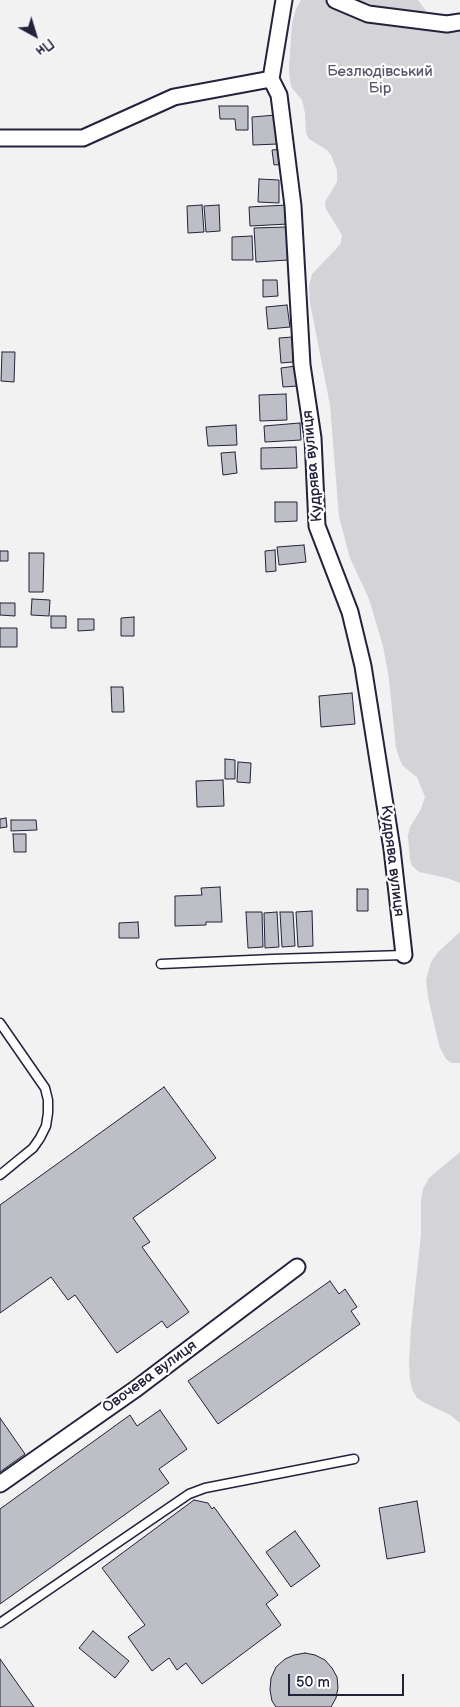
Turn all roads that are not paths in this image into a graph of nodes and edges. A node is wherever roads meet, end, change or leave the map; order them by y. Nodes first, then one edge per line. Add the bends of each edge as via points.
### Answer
1 (284, 0) edge
2 (335, 0) edge
3 (460, 22) edge
4 (271, 79) junction
5 (0, 138) edge
6 (404, 956) joint
7 (161, 964) dead end
8 (0, 1023) edge
9 (0, 1175) edge
10 (297, 1267) dead end
11 (354, 1459) dead end
12 (0, 1484) edge
13 (0, 1623) edge

1 - 4 street
2 - 3 street via 368,14 447,24
4 - 5 street via 174,97 83,138
4 - 6 street, Кудрява вулиця via 279,96 293,206 302,365 313,438 317,526 350,612 363,666 392,849
6 - 7 lane
8 - 9 lane via 45,1088 48,1100 43,1132 33,1148
10 - 12 street, Овочева вулиця via 137,1388
11 - 13 lane via 205,1488 189,1494

